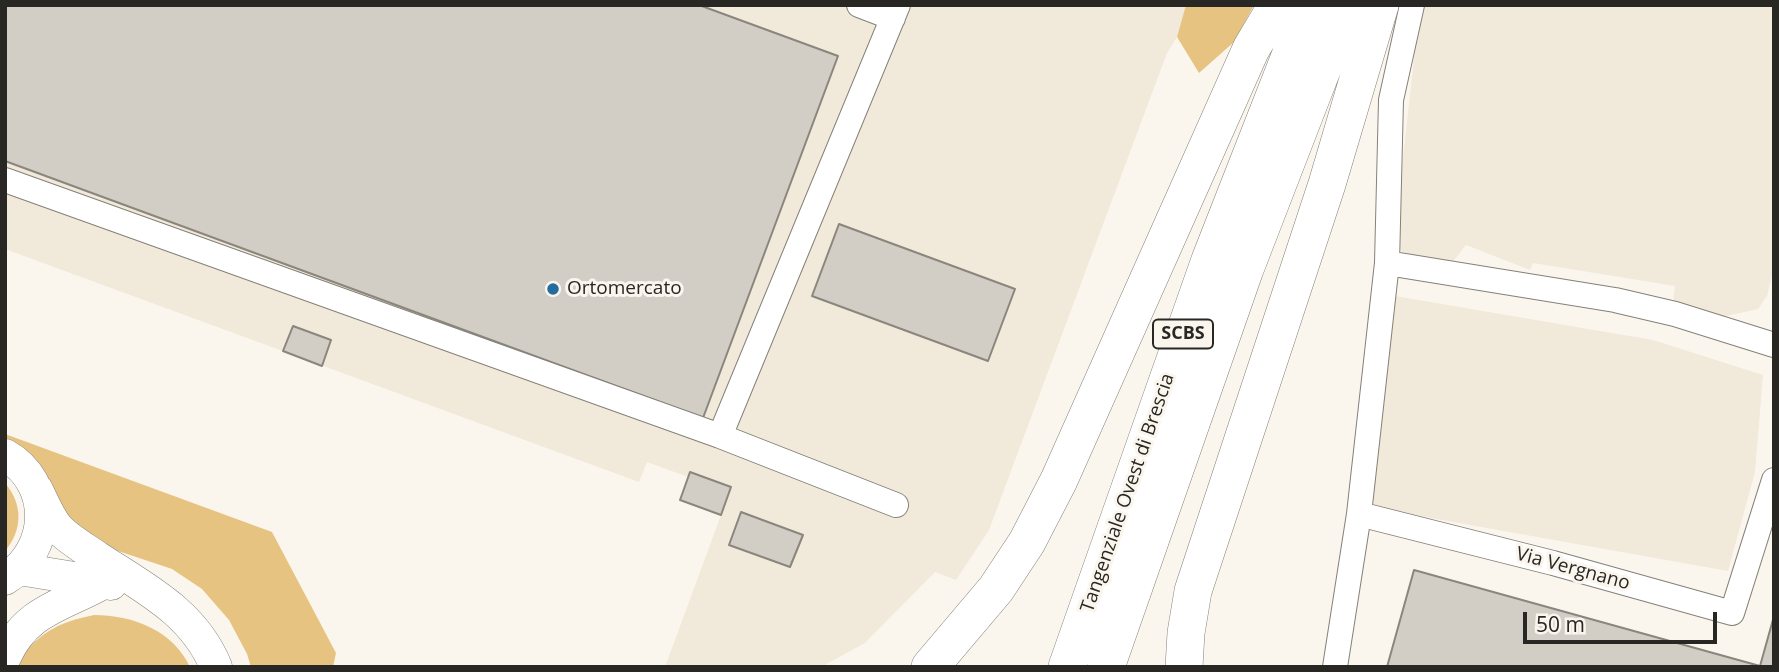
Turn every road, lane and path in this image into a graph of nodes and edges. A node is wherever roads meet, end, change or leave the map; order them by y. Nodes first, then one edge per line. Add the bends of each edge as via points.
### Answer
1 (859, 5) edge
2 (1277, 5) edge
3 (1310, 5) edge
4 (1347, 5) edge
5 (1380, 5) edge
6 (1412, 5) edge
7 (896, 11) edge
8 (5, 180) edge
9 (1387, 262) junction
10 (1774, 345) edge
11 (720, 436) junction
12 (5, 455) edge
13 (1774, 480) edge
14 (37, 490) junction
15 (896, 505) dead end
16 (1359, 514) junction
17 (12, 574) edge
18 (103, 583) junction
19 (139, 587) junction
20 (941, 654) edge
21 (5, 657) edge
22 (216, 667) edge
23 (920, 667) edge
24 (1067, 667) edge
25 (1106, 667) edge
26 (1184, 667) edge
27 (1335, 667) edge

1 - 7 street
2 - 20 highway via 1251,49 1027,542 996,590
3 - 24 highway, Tangenziale Ovest di Brescia / SCBS via 1210,260
4 - 25 highway, Tangenziale Ovest di Brescia / SCBS via 1245,269
5 - 26 highway via 1327,184 1193,591
6 - 9 street via 1391,100
7 - 11 street
8 - 11 street
9 - 10 street via 1615,300
9 - 16 street
11 - 15 street
12 - 14 main road via 24,470
13 - 16 street, Via Vergnano via 1732,613
14 - 17 main road via 42,512 40,535 34,550
14 - 19 main road via 58,527
16 - 27 street
17 - 18 main road
18 - 19 main road
18 - 21 main road via 46,609 24,626
19 - 22 main road via 160,596 191,623
20 - 23 highway

